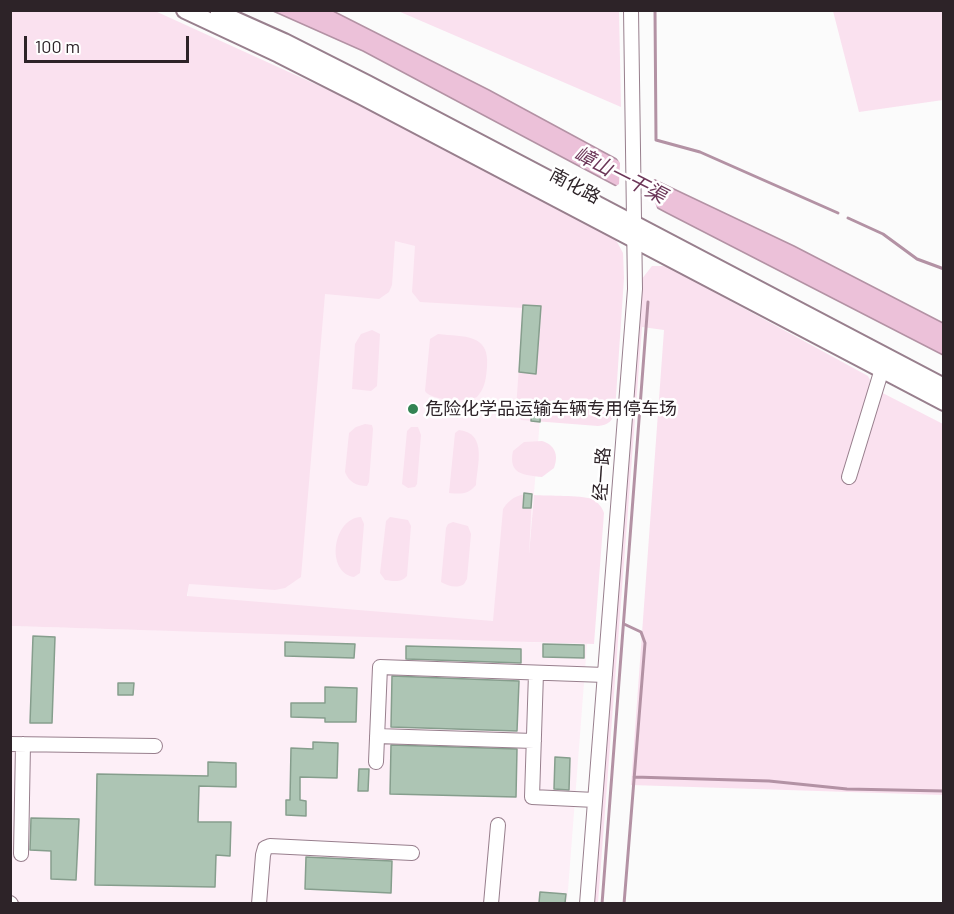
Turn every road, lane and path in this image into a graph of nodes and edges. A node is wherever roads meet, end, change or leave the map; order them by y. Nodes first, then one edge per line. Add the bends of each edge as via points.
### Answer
1 (185, 10) edge
2 (213, 10) edge
3 (631, 10) edge
4 (634, 232) junction
5 (882, 369) junction
6 (944, 387) edge
7 (944, 402) edge
8 (849, 477) dead end
9 (536, 673) junction
10 (605, 675) junction
11 (377, 736) junction
12 (534, 741) junction
13 (17, 744) edge
14 (155, 746) dead end
15 (376, 762) dead end
16 (16, 797) edge
17 (595, 800) junction
18 (498, 825) dead end
19 (412, 853) dead end
20 (21, 854) dead end
21 (259, 903) edge
22 (491, 903) edge
23 (587, 903) edge

1 - 4 main road, 南化路
2 - 4 main road, 南化路 via 367,84
3 - 4 street, 经一路
4 - 5 main road, 南化路
4 - 6 main road, 南化路
4 - 10 street, 经一路 via 635,289
5 - 7 main road, 南化路
5 - 8 street
9 - 10 street
9 - 11 street via 380,667
9 - 12 street
10 - 17 street, 经一路
11 - 12 street
11 - 15 street
12 - 17 street via 532,797
13 - 14 street
13 - 16 street
16 - 20 street
17 - 23 street, 经一路
18 - 22 street
19 - 21 street via 270,846 263,855

